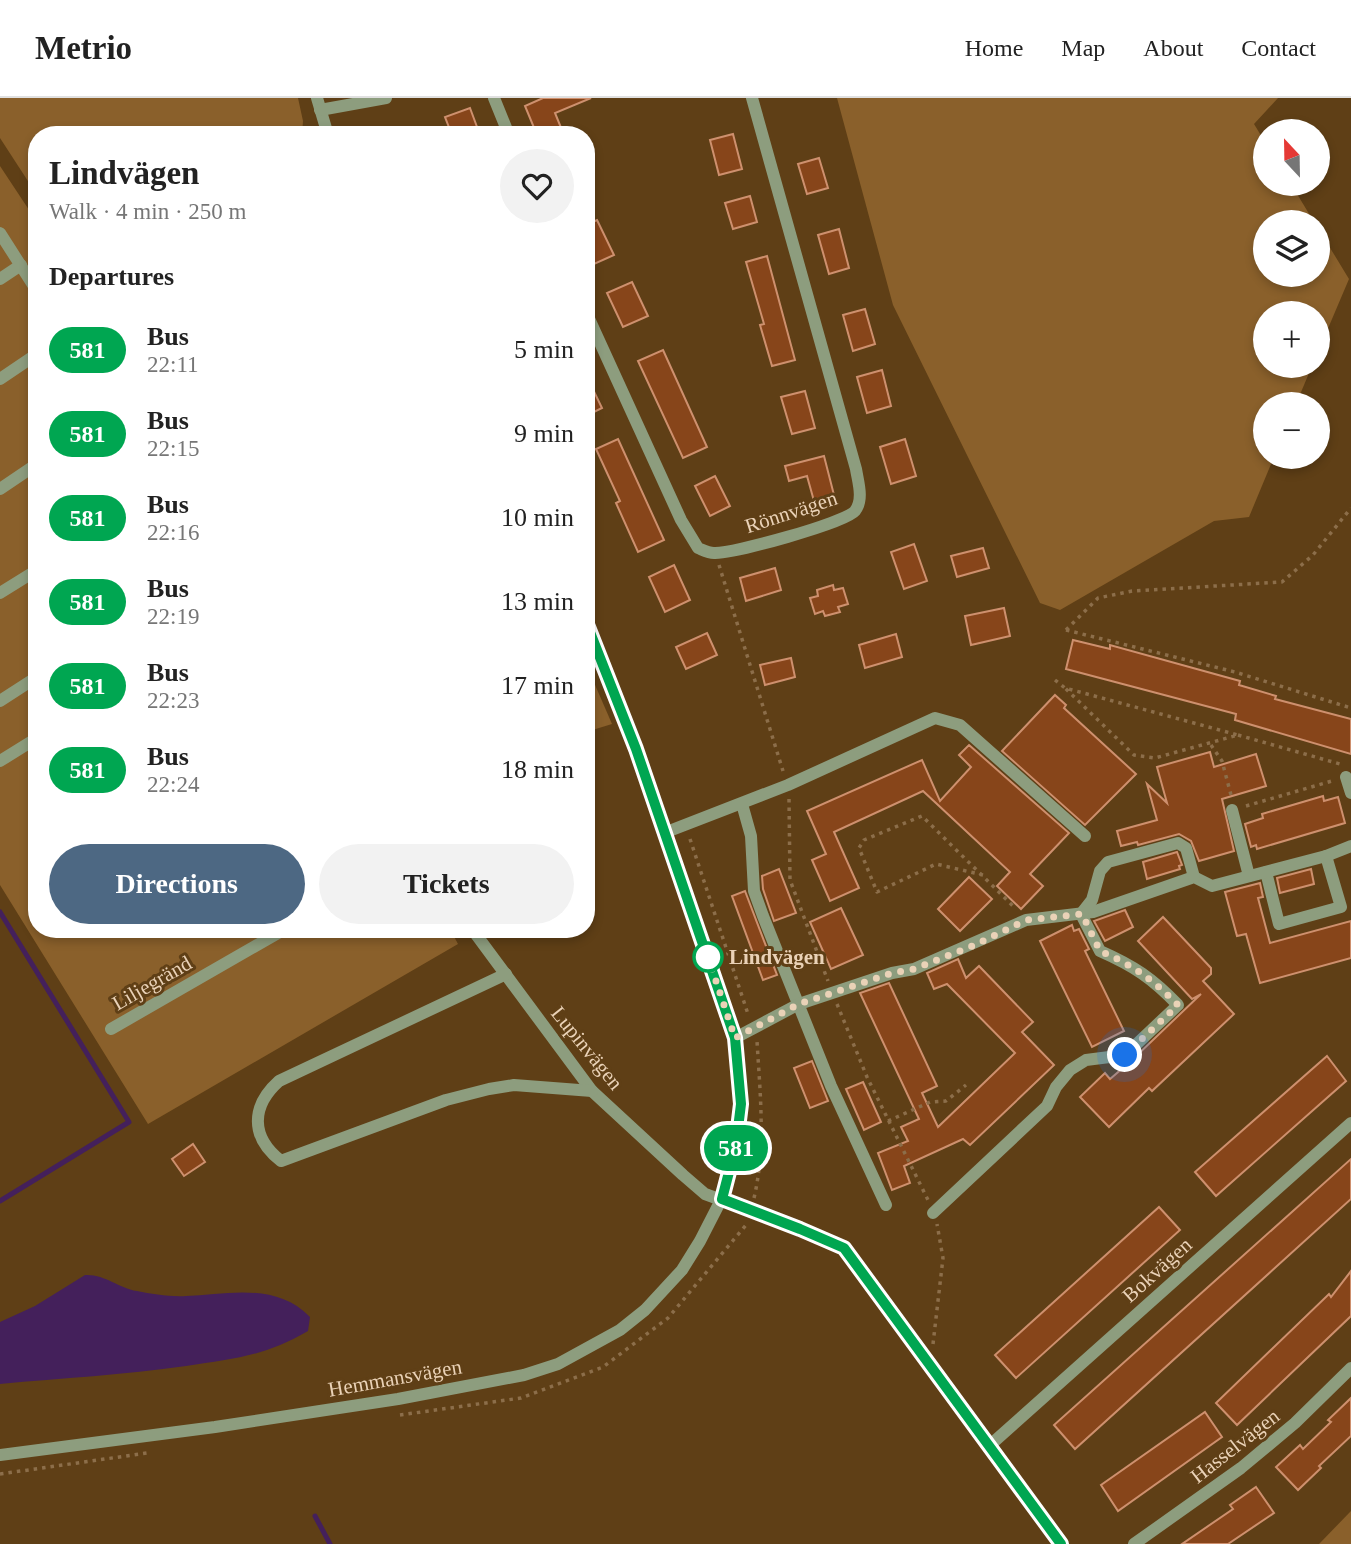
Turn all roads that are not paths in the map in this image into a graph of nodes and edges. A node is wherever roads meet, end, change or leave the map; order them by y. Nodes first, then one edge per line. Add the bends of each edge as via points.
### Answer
1 (386, 98) edge
2 (494, 98) edge
3 (752, 98) edge
4 (319, 104) edge
5 (325, 126) edge
6 (505, 126) edge
7 (0, 233) edge
8 (21, 265) junction
9 (28, 276) edge
10 (0, 279) edge
11 (595, 332) edge
12 (28, 360) edge
13 (0, 379) edge
14 (28, 470) edge
15 (0, 489) edge
16 (28, 576) edge
17 (0, 593) edge
18 (595, 645) edge
19 (28, 683) edge
20 (0, 701) edge
21 (28, 744) edge
22 (0, 761) edge
23 (1348, 772) edge
24 (1351, 793) edge
25 (742, 804) junction
26 (1232, 810) road end
27 (664, 833) junction
28 (1085, 836) dead end
29 (1351, 846) edge
30 (1326, 856) junction
31 (1266, 872) junction
32 (1249, 876) junction
33 (1194, 877) junction
34 (1082, 914) junction
35 (269, 938) edge
36 (478, 938) edge
37 (506, 974) junction
38 (799, 1004) junction
39 (111, 1029) dead end
40 (735, 1038) junction
41 (592, 1091) junction
42 (1351, 1123) edge
43 (722, 1199) junction
44 (886, 1205) dead end
45 (933, 1213) road end
46 (1351, 1368) edge
47 (988, 1447) junction
48 (0, 1455) edge
49 (1061, 1544) edge
50 (1134, 1544) edge

1 - 4 street
2 - 6 street
3 - 11 street, Rönnvägen via 856,469 860,499 855,510 834,522 745,548 715,553 698,548
4 - 5 street
7 - 8 street
8 - 9 street
8 - 10 street
12 - 13 street
14 - 15 street
16 - 17 street
18 - 27 street, Hemmansvägen
19 - 20 street
21 - 22 street
23 - 24 street
25 - 27 street
25 - 28 street via 935,718 960,725
25 - 38 street via 751,836 754,891
26 - 32 street
27 - 40 street, Hemmansvägen
29 - 30 street
30 - 31 street
30 - 31 street via 1341,907 1279,924
31 - 32 street
32 - 33 street via 1212,886
33 - 34 street
33 - 34 street via 1186,848 1178,843 1108,862
34 - 38 street via 1026,920 914,969
34 - 45 street via 1100,951 1130,965 1178,1005 1125,1055 1086,1060 1070,1070 1047,1107
35 - 39 street, Liljegränd
36 - 37 street, Lupinvägen
37 - 41 street, Lupinvägen
37 - 41 street via 279,1081 265,1093 258,1112 266,1147 281,1161 446,1100 489,1089 514,1085
38 - 40 street
38 - 44 street
40 - 43 street, Hemmansvägen via 741,1104
41 - 43 street, Lupinvägen via 697,1188
42 - 47 street, Bokvägen
43 - 47 street, Lupinvägen via 844,1248
43 - 48 street, Hemmansvägen via 682,1270 655,1300 620,1330 558,1364 398,1399
46 - 50 street, Hasselvägen via 1241,1468
47 - 49 street, Lupinvägen

